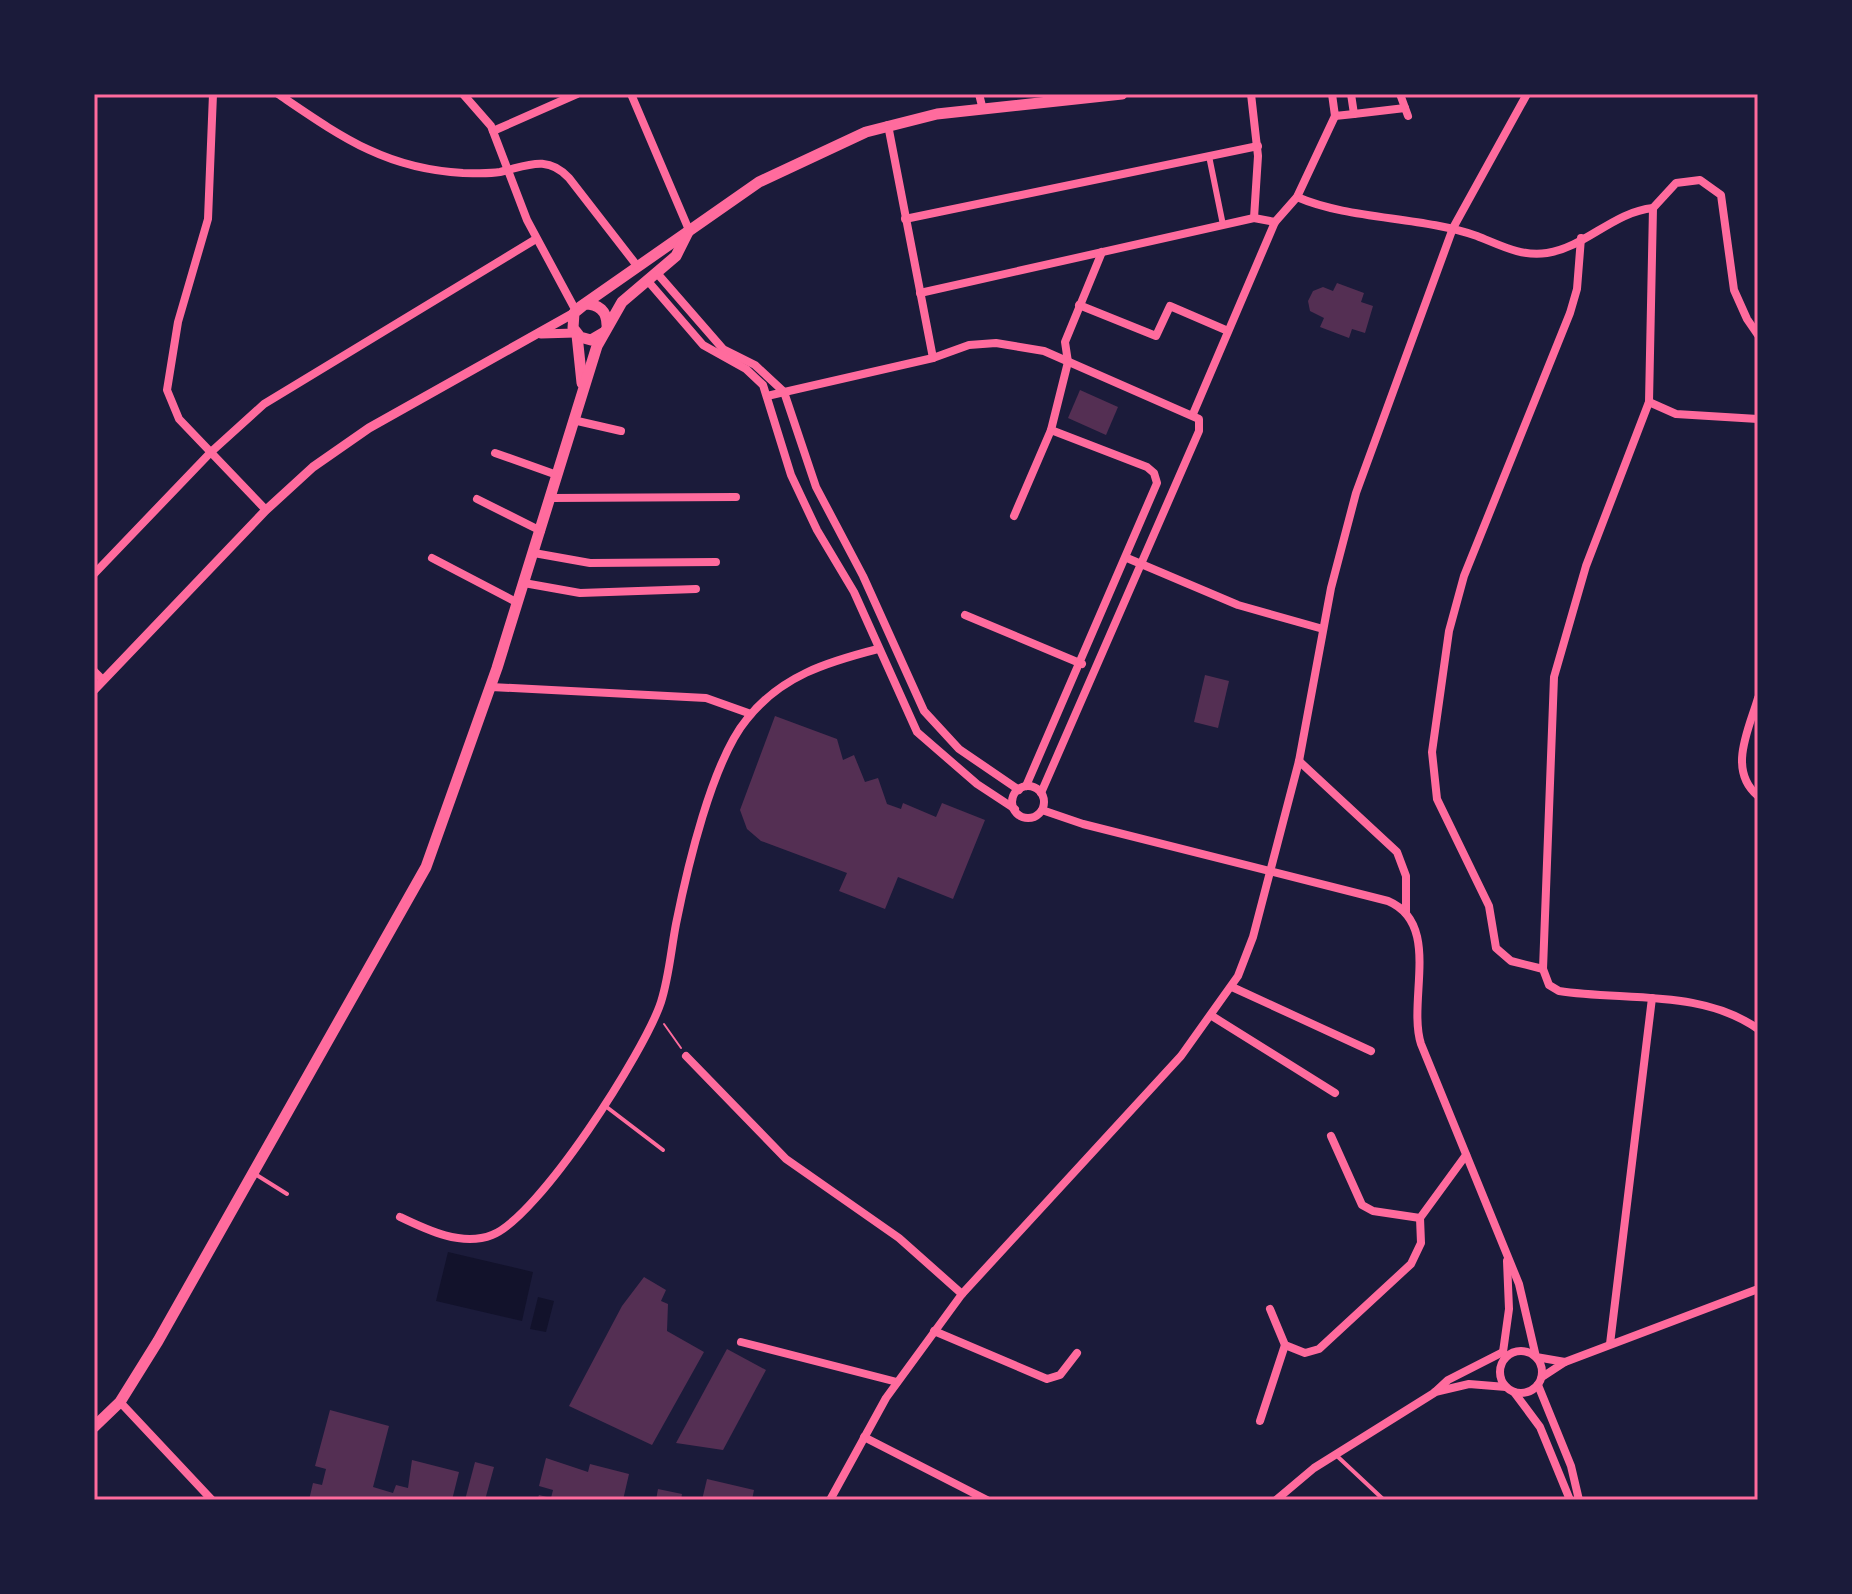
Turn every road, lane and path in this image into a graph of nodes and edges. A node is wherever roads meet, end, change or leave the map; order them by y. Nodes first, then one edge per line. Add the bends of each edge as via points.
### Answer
1 (213, 94) edge
2 (278, 94) edge
3 (463, 94) edge
4 (577, 94) edge
5 (631, 94) edge
6 (979, 94) edge
7 (1122, 94) edge
8 (1251, 94) edge
9 (1332, 94) edge
10 (1351, 94) edge
11 (1400, 94) edge
12 (1527, 94) edge
13 (983, 110) junction
14 (1354, 114) junction
15 (1335, 116) junction
16 (888, 125) junction
17 (493, 131) junction
18 (1258, 146) junction
19 (1209, 156) junction
20 (508, 170) junction
21 (1297, 197) junction
22 (1653, 208) junction
23 (1254, 218) junction
24 (905, 219) junction
25 (1275, 222) junction
26 (1223, 225) junction
27 (1453, 228) junction
28 (689, 230) junction
29 (1581, 238) junction
30 (536, 239) junction
31 (1102, 252) junction
32 (642, 264) junction
33 (651, 276) junction
34 (920, 293) junction
35 (1079, 305) junction
36 (576, 310) junction
37 (604, 331) junction
38 (1228, 331) junction
39 (576, 334) junction
40 (534, 335) junction
41 (1758, 335) edge
42 (933, 358) junction
43 (1068, 362) junction
44 (582, 388) junction
45 (784, 392) junction
46 (767, 396) junction
47 (1649, 402) junction
48 (1193, 414) junction
49 (1758, 419) edge
50 (573, 420) junction
51 (1051, 430) junction
52 (621, 431) dead end
53 (211, 452) junction
54 (495, 453) dead end
55 (557, 475) junction
56 (736, 497) dead end
57 (551, 498) junction
58 (477, 499) dead end
59 (266, 510) junction
60 (1014, 516) dead end
61 (541, 531) junction
62 (534, 553) junction
63 (432, 558) dead end
64 (1127, 558) junction
65 (716, 562) dead end
66 (1142, 565) junction
67 (94, 574) edge
68 (524, 583) junction
69 (696, 589) dead end
70 (518, 603) junction
71 (965, 615) dead end
72 (1323, 629) junction
73 (878, 649) junction
74 (1082, 664) junction
75 (94, 671) edge
76 (103, 680) junction
77 (491, 687) junction
78 (94, 690) edge
79 (1758, 698) edge
80 (751, 714) junction
81 (1299, 761) junction
82 (1022, 788) junction
83 (1041, 793) junction
84 (1758, 796) edge
85 (1015, 809) junction
86 (1042, 810) junction
87 (1271, 871) junction
88 (1406, 913) junction
89 (1543, 969) junction
90 (1232, 987) junction
91 (1652, 998) junction
92 (657, 1013) junction
93 (1212, 1016) junction
94 (1758, 1029) edge
95 (1371, 1051) dead end
96 (686, 1056) joint
97 (1335, 1093) dead end
98 (602, 1104) junction
99 (1331, 1136) dead end
100 (663, 1150) dead end
101 (1466, 1155) junction
102 (255, 1174) junction
103 (287, 1194) dead end
104 (400, 1217) dead end
105 (1420, 1218) junction
106 (1507, 1260) junction
107 (1758, 1289) edge
108 (962, 1294) junction
109 (1270, 1309) dead end
110 (934, 1331) junction
111 (741, 1342) dead end
112 (1610, 1344) junction
113 (1285, 1345) junction
114 (1077, 1353) dead end
115 (1505, 1354) junction
116 (1536, 1357) junction
117 (1565, 1362) junction
118 (1540, 1381) junction
119 (897, 1382) junction
120 (1510, 1389) junction
121 (1434, 1393) junction
122 (120, 1402) junction
123 (1260, 1421) dead end
124 (94, 1427) edge
125 (864, 1437) junction
126 (1335, 1455) junction
127 (212, 1500) edge
128 (830, 1500) edge
129 (987, 1500) edge
130 (1276, 1500) edge
131 (1384, 1500) edge
132 (1570, 1500) edge
133 (1579, 1500) edge

1 - 53 street via 208,219 181,309 167,384 173,409
2 - 20 street via 352,143 395,162 453,172
3 - 17 street
4 - 17 street
5 - 28 street
6 - 13 street
7 - 13 main road
8 - 18 street
9 - 15 street
10 - 14 street
11 - 14 street via 1406,112
12 - 27 street
13 - 16 main road
14 - 15 street
15 - 21 street
16 - 24 street
16 - 28 main road via 781,170
17 - 20 street
18 - 19 street
18 - 23 street
19 - 24 street
19 - 26 street
20 - 30 street
20 - 32 street via 537,163 559,168
21 - 25 street
21 - 27 street
22 - 29 street via 1626,213
22 - 41 street via 1671,186 1685,179 1705,181 1717,191 1725,204 1734,290
22 - 47 street
23 - 25 street
23 - 26 street
24 - 34 street
25 - 38 street
26 - 31 street
27 - 29 street via 1525,253 1556,251
27 - 72 street via 1356,493
28 - 32 main road
28 - 33 main road via 679,252
29 - 89 street via 1570,313 1458,595 1432,752 1437,799 1489,906 1496,948 1511,961
30 - 36 street
30 - 53 street via 288,387
31 - 34 street
31 - 35 street
32 - 33 street
32 - 36 main road
33 - 37 main road via 622,302
33 - 45 street via 717,343 755,365
33 - 46 street via 703,345 750,372
34 - 42 street
35 - 38 street via 1156,336 1170,306
35 - 43 street via 1065,342
36 - 37 main road via 591,304 602,309 607,319
36 - 39 main road
36 - 40 street
37 - 39 main road via 591,340
37 - 44 main road
38 - 48 street
39 - 40 street
39 - 44 main road
40 - 59 street via 362,433 313,467
42 - 43 street via 990,342 1029,347
42 - 45 street
43 - 48 street
43 - 51 street
44 - 50 main road
45 - 46 street
45 - 82 street via 813,479 921,706 959,749
46 - 73 street via 791,475 854,592
47 - 49 street via 1676,414
47 - 89 street via 1586,566 1554,677
48 - 66 street via 1199,431
50 - 52 street
50 - 55 main road
51 - 60 street
51 - 64 street via 1147,467 1156,476 1156,488
53 - 59 street
53 - 67 street
54 - 55 street
55 - 57 main road
56 - 57 street
57 - 61 main road
58 - 61 street
59 - 76 street
61 - 62 main road
62 - 65 street via 590,563
62 - 68 main road
63 - 70 street
64 - 66 street
64 - 74 street
66 - 72 street via 1238,605
66 - 83 street
68 - 69 street via 574,593
68 - 70 main road
70 - 77 main road
71 - 74 street
72 - 81 street
73 - 80 street via 808,670
73 - 85 street via 921,736
74 - 82 street
75 - 76 street
76 - 78 street
77 - 80 street via 706,698
77 - 102 main road via 424,871
79 - 84 street via 1741,764 1745,782
80 - 92 street via 732,743 711,797
81 - 87 street
81 - 88 street via 1397,852 1406,876
82 - 83 street
82 - 85 street via 1014,797
83 - 86 street
85 - 86 street via 1026,817
86 - 87 street
87 - 88 street via 1388,901
87 - 90 street via 1250,948
88 - 101 street via 1419,944 1419,1039
89 - 91 street via 1549,985 1559,991
90 - 93 street
90 - 95 street
91 - 94 street via 1719,1010
91 - 112 street
92 - 96 path
92 - 98 street
93 - 97 street
93 - 108 street
96 - 108 street via 786,1159 906,1243
98 - 100 lane
98 - 104 street via 545,1188 503,1229 463,1239
99 - 105 street via 1362,1205
101 - 105 street
101 - 106 street
102 - 103 lane
102 - 122 main road
105 - 113 street via 1420,1249 1399,1277 1319,1349 1301,1352
106 - 115 street
106 - 116 street via 1522,1294
107 - 112 street
108 - 110 street
109 - 113 street
110 - 114 street via 1047,1379 1060,1375
110 - 119 street
111 - 119 street
112 - 117 street
113 - 123 street
115 - 116 street via 1519,1351
115 - 120 street via 1500,1368
115 - 121 street via 1448,1380
116 - 117 street
116 - 118 street
117 - 118 street
118 - 120 street via 1527,1392
118 - 133 street
119 - 125 street
120 - 121 street via 1469,1384
120 - 132 street via 1540,1427
121 - 126 street
122 - 124 main road
122 - 127 street
125 - 128 street
125 - 129 street
126 - 130 street
126 - 131 lane

